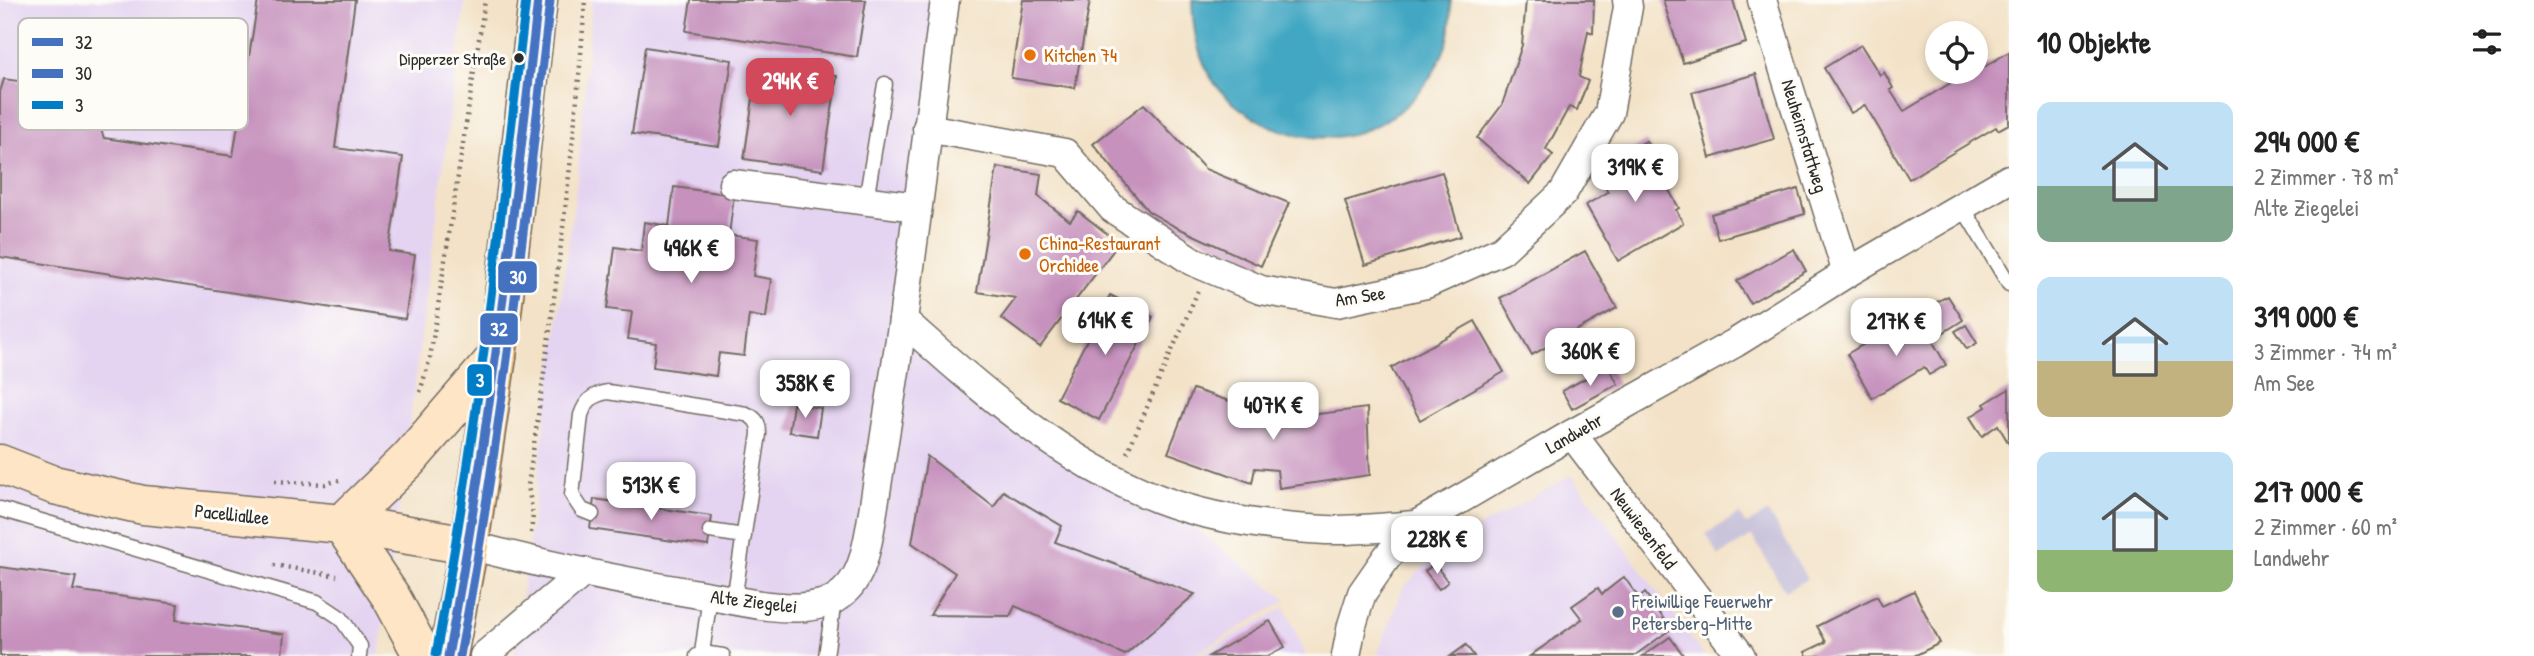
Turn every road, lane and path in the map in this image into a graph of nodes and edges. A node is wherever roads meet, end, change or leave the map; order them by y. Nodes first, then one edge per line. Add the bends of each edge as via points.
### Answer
1 (485, 0) edge
2 (538, 0) edge
3 (585, 0) edge
4 (945, 0) edge
5 (1627, 0) edge
6 (1762, 0) edge
7 (885, 84) dead end
8 (927, 128) junction
9 (2009, 179) edge
10 (733, 184) dead end
11 (866, 201) junction
12 (1962, 206) junction
13 (917, 207) junction
14 (1209, 268) junction
15 (1847, 273) junction
16 (2009, 284) edge
17 (903, 320) junction
18 (497, 357) junction
19 (415, 403) dead end
20 (1572, 433) junction
21 (0, 464) edge
22 (344, 479) dead end
23 (1115, 480) junction
24 (274, 481) dead end
25 (0, 509) edge
26 (592, 514) dead end
27 (533, 515) dead end
28 (342, 524) junction
29 (1416, 525) junction
30 (710, 531) dead end
31 (744, 536) junction
32 (469, 545) junction
33 (584, 572) junction
34 (722, 598) junction
35 (834, 600) junction
36 (699, 654) edge
37 (359, 656) edge
38 (423, 656) edge
39 (448, 656) edge
40 (484, 656) edge
41 (723, 656) edge
42 (827, 656) edge
43 (1346, 656) edge
44 (1741, 656) edge

1 - 19 path via 430,358
2 - 18 main road
3 - 27 path via 562,237 528,486
4 - 8 street
5 - 14 street, Am See via 1609,113 1563,193 1502,250 1426,284 1336,303 1261,289
6 - 15 street, Neuheimstattweg
7 - 11 lane
8 - 13 street
8 - 14 street, Am See via 1065,153 1112,208
9 - 12 street, Landwehr
10 - 11 street
11 - 13 street
12 - 15 street, Landwehr
12 - 16 lane
13 - 17 street
14 - 23 path
15 - 20 street, Landwehr via 1735,343
17 - 23 street via 967,378 1041,434
17 - 35 street via 865,556 853,584
18 - 28 main road via 408,459
18 - 32 main road
20 - 29 street, Landwehr
20 - 44 street, Neuwiesenfeld
21 - 28 main road, Pacelliallee via 54,485 143,505
22 - 24 path via 325,484
23 - 29 street via 1202,512 1271,525 1327,530
25 - 37 lane via 317,602 341,618 360,646
26 - 31 lane via 582,510 572,495 579,429 585,405 608,391 746,414 757,421 760,433
28 - 32 main road, Pacelliallee
28 - 38 main road via 391,597
29 - 43 street, Landwehr via 1363,593
30 - 31 lane
31 - 34 lane
32 - 33 street, Alte Ziegelei
32 - 39 main road
33 - 34 street, Alte Ziegelei
33 - 40 street
34 - 35 street, Alte Ziegelei via 780,607
34 - 36 lane
35 - 42 lane
36 - 41 lane

